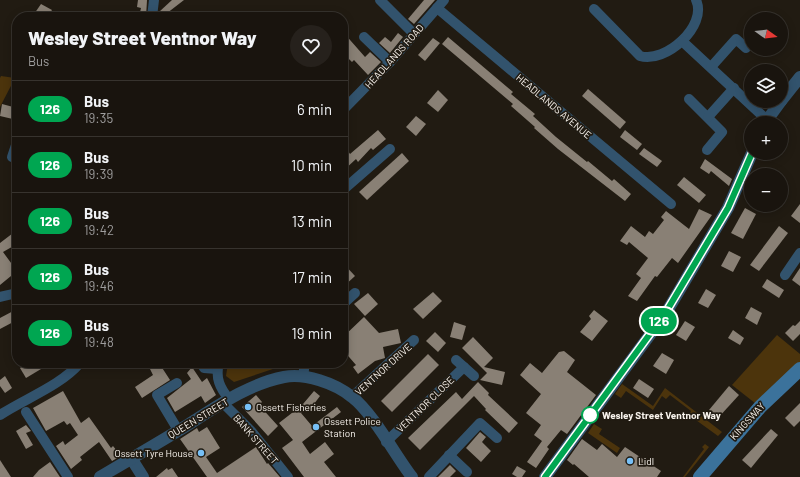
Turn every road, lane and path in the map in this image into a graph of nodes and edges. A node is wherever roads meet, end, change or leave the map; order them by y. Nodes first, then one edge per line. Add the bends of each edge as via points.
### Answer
1 (154, 0) edge
2 (380, 0) edge
3 (696, 0) edge
4 (440, 4) edge
5 (594, 9) dead end
6 (153, 12) edge
7 (414, 34) junction
8 (364, 37) dead end
9 (682, 40) junction
10 (744, 46) edge
11 (390, 62) junction
12 (711, 67) junction
13 (798, 84) edge
14 (734, 88) junction
15 (788, 94) edge
16 (689, 99) dead end
17 (348, 105) edge
18 (761, 116) edge
19 (708, 117) junction
20 (390, 149) dead end
21 (707, 150) dead end
22 (749, 160) edge
23 (348, 186) edge
24 (672, 204) dead end
25 (800, 253) edge
26 (785, 275) dead end
27 (355, 293) dead end
28 (12, 294) edge
29 (0, 297) edge
30 (348, 299) edge
31 (414, 340) dead end
32 (456, 360) dead end
33 (464, 367) junction
34 (76, 368) edge
35 (218, 368) edge
36 (304, 368) edge
37 (800, 369) edge
38 (303, 376) junction
39 (474, 376) dead end
40 (177, 382) dead end
41 (352, 397) junction
42 (226, 401) junction
43 (26, 412) dead end
44 (0, 415) edge
45 (178, 430) junction
46 (497, 438) dead end
47 (386, 442) junction
48 (449, 455) junction
49 (132, 458) junction
50 (467, 472) dead end
51 (68, 477) edge
52 (100, 477) edge
53 (142, 477) edge
54 (288, 477) edge
55 (412, 477) edge
56 (429, 477) edge
57 (545, 477) edge
58 (700, 477) edge

1 - 6 street
2 - 7 street
3 - 9 street via 698,13
4 - 7 street, HEADLANDS ROAD
4 - 24 street, HEADLANDS AVENUE
5 - 9 street via 605,28 626,41 640,56 647,58 666,54
7 - 11 street, HEADLANDS ROAD
8 - 11 street
9 - 12 street
10 - 12 street via 736,39
11 - 17 street, HEADLANDS ROAD
12 - 14 street
13 - 15 street
14 - 18 street
14 - 19 street
16 - 19 street
19 - 21 street via 722,132
20 - 23 street
22 - 57 street via 728,208 666,312
25 - 26 street via 787,263
27 - 30 street
28 - 29 street
31 - 41 street, VENTNOR DRIVE
32 - 33 street
33 - 39 street
33 - 47 street, VENTNOR CLOSE
34 - 44 street via 54,384
35 - 42 street, BANK STREET via 219,383
36 - 38 street
37 - 58 main road, KINGSWAY via 760,407
38 - 41 street via 330,385
38 - 42 street, QUEEN STREET via 266,381
40 - 45 street via 157,395
41 - 47 street
42 - 45 street, QUEEN STREET
42 - 54 street, BANK STREET
43 - 51 street
45 - 49 street, QUEEN STREET
46 - 48 street via 480,423
47 - 55 street
48 - 50 street
48 - 56 street
49 - 52 street, QUEEN STREET
49 - 53 street

